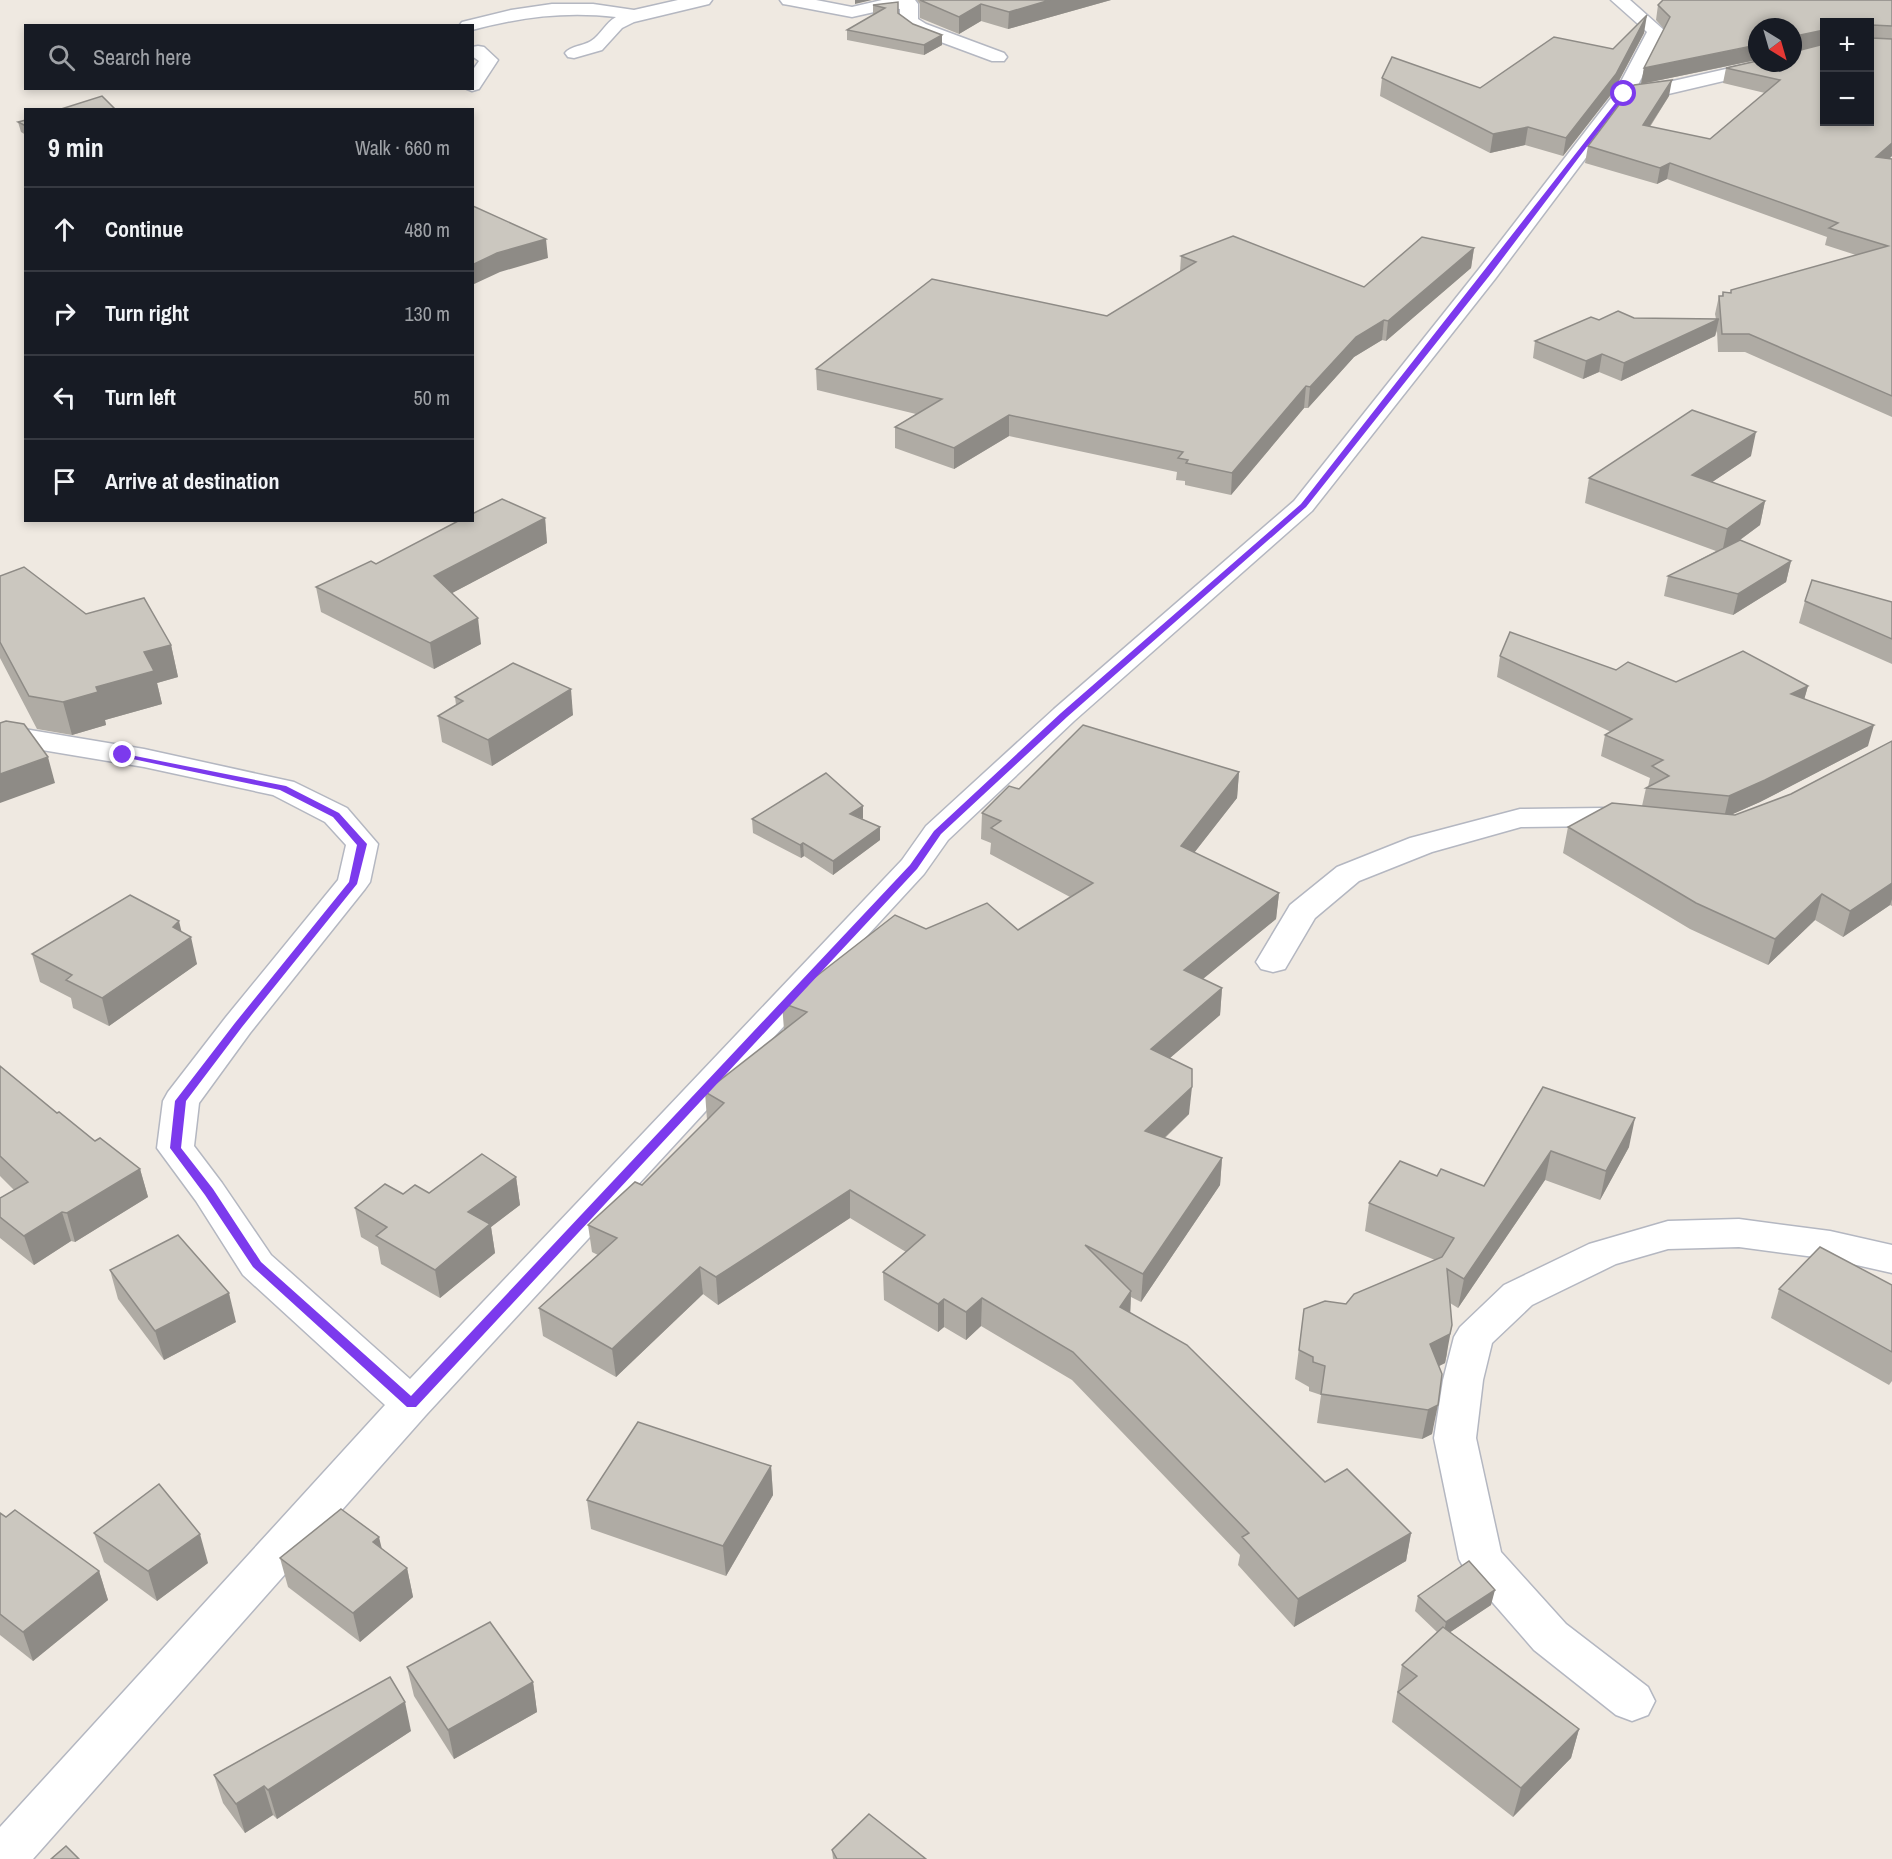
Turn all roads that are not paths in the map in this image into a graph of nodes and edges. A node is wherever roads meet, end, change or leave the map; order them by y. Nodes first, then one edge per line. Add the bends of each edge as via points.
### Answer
1 (703, 0) edge
2 (789, 0) edge
3 (1620, 0) edge
4 (638, 16) junction
5 (474, 25) edge
6 (478, 51) dead end
7 (574, 53) dead end
8 (998, 57) dead end
9 (1748, 70) edge
10 (474, 87) edge
11 (1624, 94) junction
12 (0, 734) edge
13 (1659, 823) edge
14 (1273, 962) dead end
15 (1892, 1259) edge
16 (411, 1404) junction
17 (1632, 1701) dead end
18 (2, 1859) edge

1 - 4 street
2 - 8 street via 852,12 892,3 909,4 909,21
3 - 11 street via 1656,32
4 - 5 street via 562,7
4 - 7 street via 617,24 596,45
6 - 10 street via 489,60
9 - 11 street
11 - 16 street via 1303,506 1064,715 938,832 914,867
12 - 16 street via 144,758 283,788 336,815 362,844 354,882 181,1101 175,1148 257,1264
13 - 14 street via 1603,817 1520,818 1420,844 1348,874 1329,889 1302,912
15 - 17 street via 1830,1245 1740,1233 1668,1235 1603,1254 1518,1295 1474,1336 1455,1438 1481,1559 1550,1637
16 - 18 street

